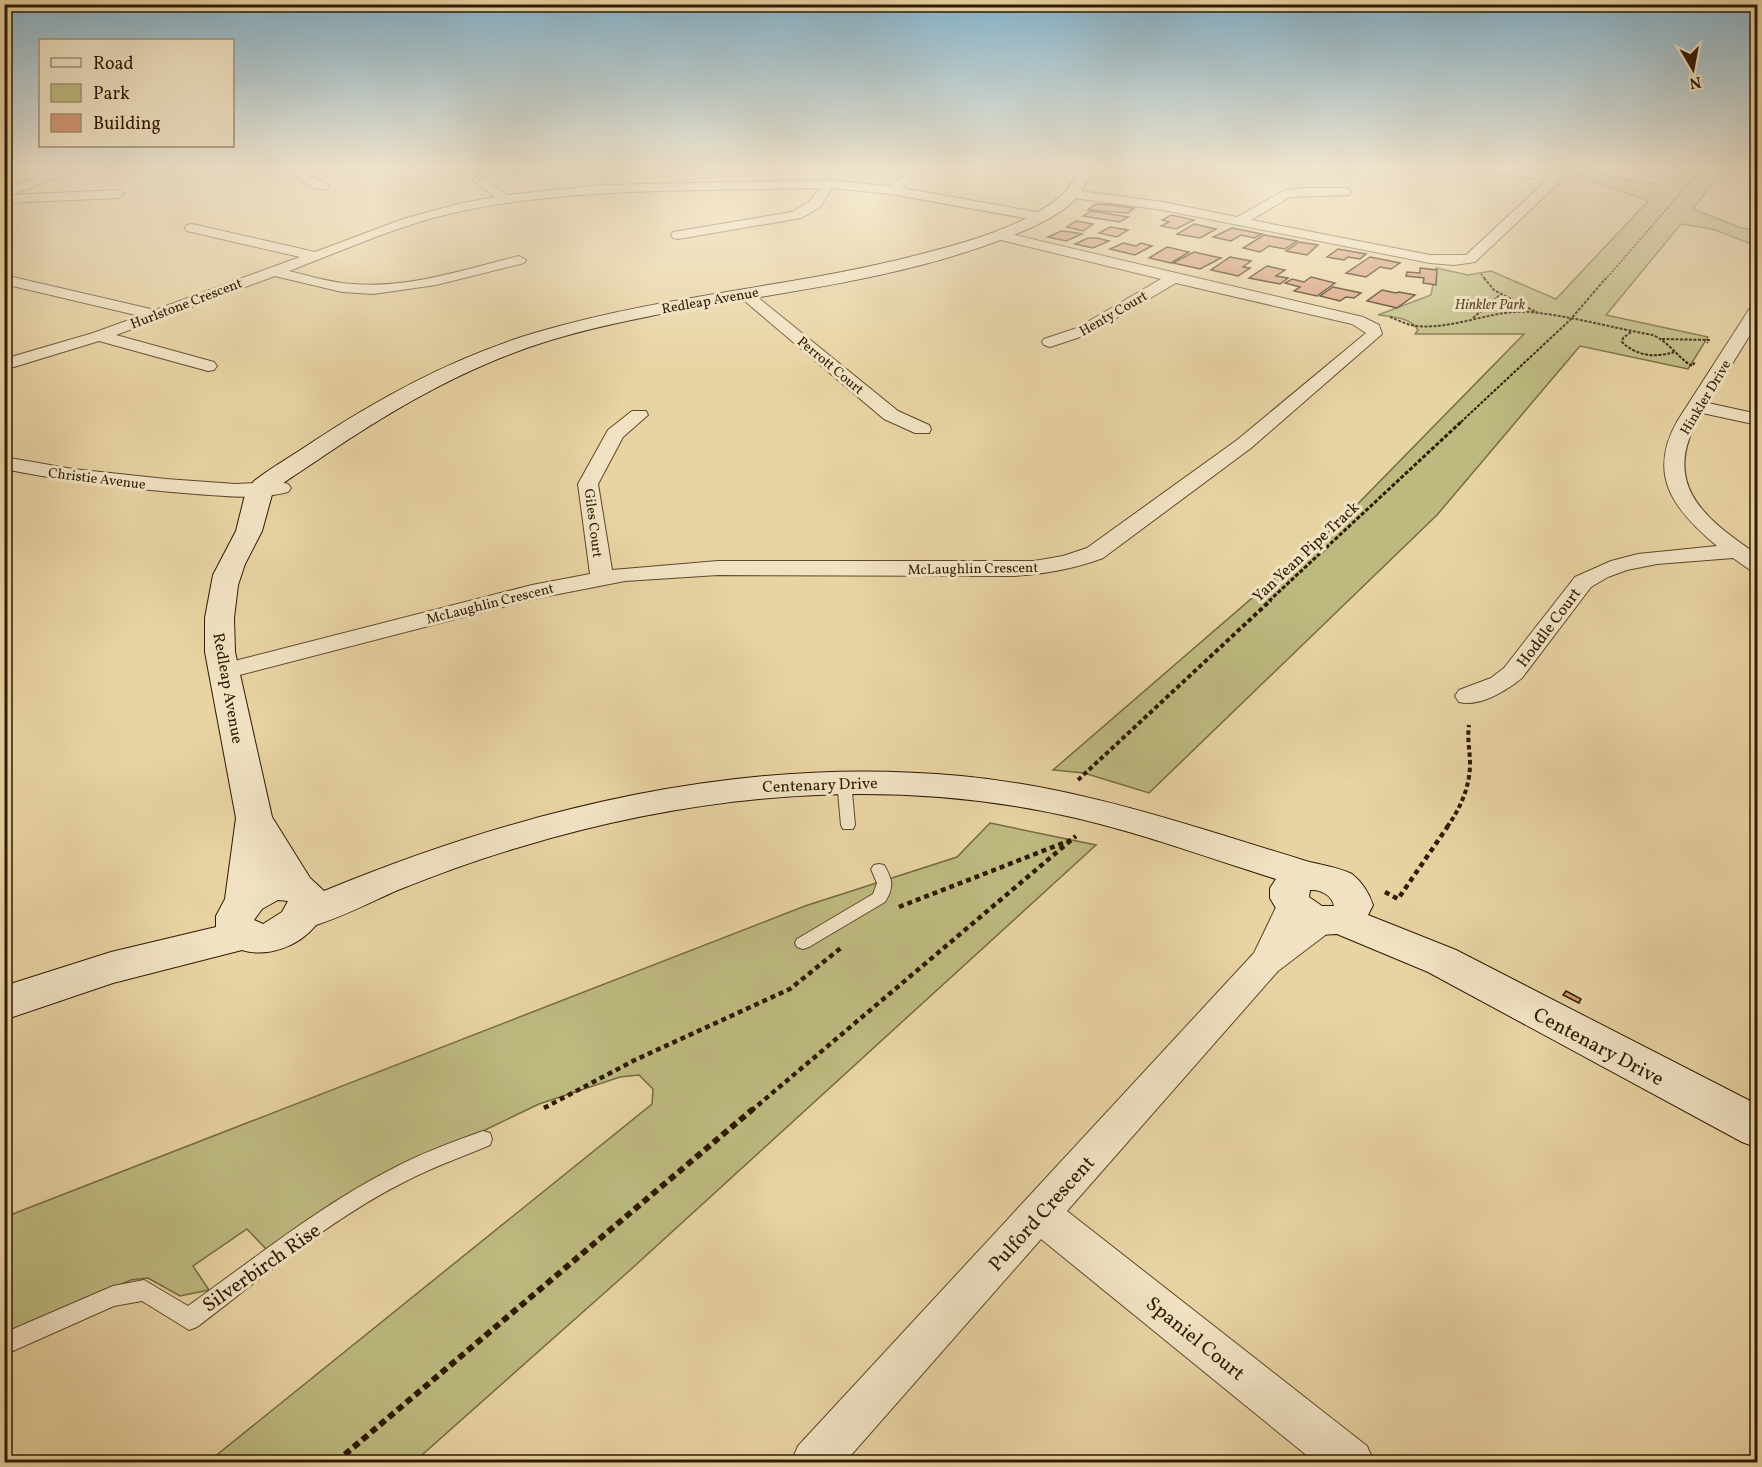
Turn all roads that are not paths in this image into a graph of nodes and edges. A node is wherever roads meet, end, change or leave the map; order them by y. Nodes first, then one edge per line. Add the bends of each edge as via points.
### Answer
1 (220, 234) edge
2 (374, 234) edge
3 (682, 234) edge
4 (1005, 234) edge
5 (1307, 234) edge
6 (1495, 234) edge
7 (678, 235) dead end
8 (1002, 236) junction
9 (315, 256) junction
10 (519, 260) dead end
11 (272, 271) junction
12 (1174, 278) junction
13 (8, 283) edge
14 (745, 294) junction
15 (1758, 308) edge
16 (156, 315) junction
17 (99, 336) junction
18 (1050, 342) dead end
19 (4, 365) edge
20 (208, 366) dead end
21 (1697, 406) junction
22 (639, 415) dead end
23 (1758, 420) edge
24 (922, 429) dead end
25 (4, 463) edge
26 (268, 488) junction
27 (1737, 551) junction
28 (1758, 565) edge
29 (602, 578) junction
30 (224, 671) junction
31 (1468, 696) dead end
32 (844, 781) junction
33 (254, 818) junction
34 (849, 825) dead end
35 (879, 869) dead end
36 (302, 898) junction
37 (1327, 901) junction
38 (241, 916) junction
39 (803, 944) dead end
40 (4, 1003) edge
41 (1758, 1128) edge
42 (483, 1139) dead end
43 (1040, 1214) junction
44 (4, 1344) edge
45 (814, 1462) edge
46 (1352, 1462) edge

1 - 9 street
2 - 9 street, Hurlstone Crescent
3 - 7 street
4 - 8 street, Redleap Avenue
5 - 6 street via 1430,259 1462,261 1470,259
8 - 12 street, McLaughlin Crescent
8 - 14 street, Redleap Avenue via 890,268
9 - 11 street, Hurlstone Crescent
10 - 11 street via 421,284 377,289 336,286
11 - 16 street, Hurlstone Crescent
12 - 18 street, Henty Court via 1083,331
12 - 29 street, McLaughlin Crescent via 1357,320 1373,328 1374,334 1244,444 1095,554 1033,569 707,568
13 - 16 street via 69,292
14 - 24 street, Perrott Court via 891,415
14 - 26 street, Redleap Avenue via 609,319 507,349 380,408 326,444 313,463
15 - 21 street, Hinkler Drive
16 - 17 street, Hurlstone Crescent
17 - 19 street, Hurlstone Crescent
17 - 20 street
21 - 23 street
21 - 27 street, Hinkler Drive via 1673,456 1678,484 1696,514
22 - 29 street, Giles Court via 615,434 588,484
25 - 26 street, Christie Avenue via 76,476 191,487
26 - 30 street, Redleap Avenue via 270,509 251,527 232,563 220,609 218,632
27 - 28 street, Hinkler Drive
27 - 31 street, Hoddle Court via 1644,559 1597,573 1582,582 1513,673
29 - 30 street, McLaughlin Crescent via 532,592
30 - 33 street, Redleap Avenue
32 - 34 lane
32 - 36 street, Centenary Drive via 743,787 645,802 533,830
32 - 37 street, Centenary Drive via 940,785 1038,798 1105,813 1213,847
33 - 36 street, Redleap Avenue
33 - 38 street, Redleap Avenue
35 - 39 lane via 886,882 879,898
36 - 38 street, Centenary Drive via 292,927 271,936 251,937
37 - 41 street, Centenary Drive
37 - 43 street, Pulford Crescent via 1266,962
38 - 40 street via 111,968
42 - 44 lane, Silverbirch Rise via 398,1175 358,1199 189,1318 144,1290 133,1291
43 - 45 street, Pulford Crescent
43 - 46 street, Spaniel Court

